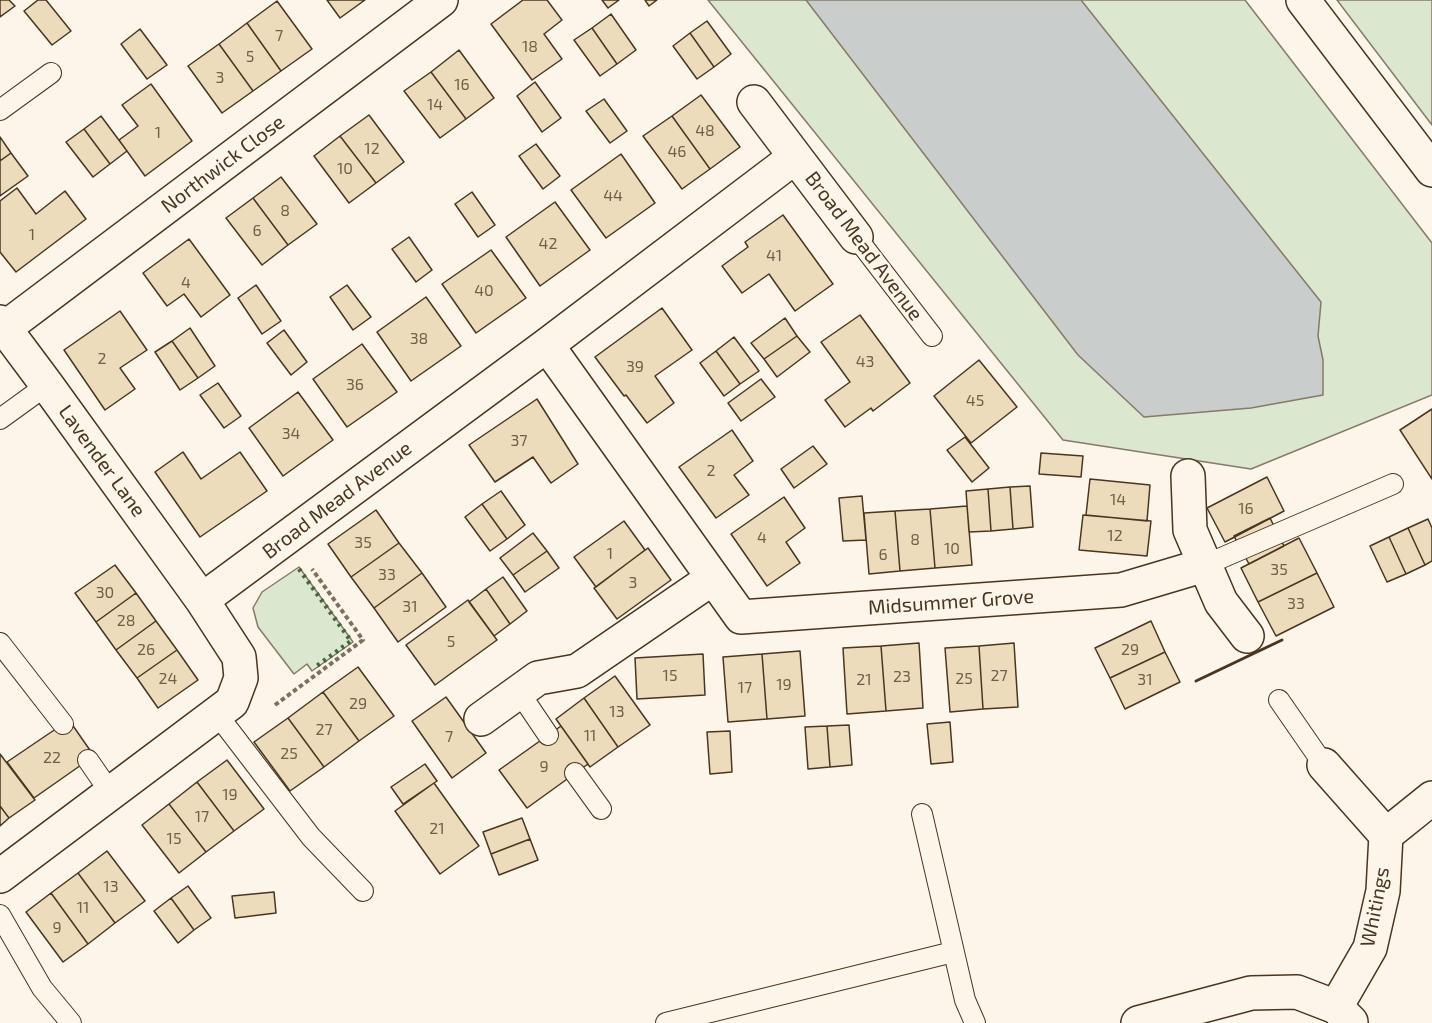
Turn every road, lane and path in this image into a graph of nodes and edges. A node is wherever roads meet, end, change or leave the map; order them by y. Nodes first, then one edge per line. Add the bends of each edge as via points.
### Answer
1 (441, 0) edge
2 (1303, 0) edge
3 (51, 73) dead end
4 (754, 102) dead end
5 (0, 110) edge
6 (795, 157) junction
7 (1432, 170) edge
8 (856, 237) joint
9 (2, 325) edge
10 (932, 336) dead end
11 (547, 345) junction
12 (47, 385) junction
13 (0, 419) edge
14 (1188, 476) dead end
15 (1393, 484) dead end
16 (288, 536) junction
17 (1205, 565) junction
18 (713, 578) junction
19 (202, 600) junction
20 (1247, 636) dead end
21 (0, 643) edge
22 (519, 692) junction
23 (1279, 700) dead end
24 (481, 719) dead end
25 (63, 724) dead end
26 (225, 724) junction
27 (548, 735) dead end
28 (88, 760) dead end
29 (1324, 765) joint
30 (575, 773) dead end
31 (110, 792) junction
32 (1432, 798) edge
33 (601, 809) dead end
34 (922, 814) dead end
35 (1386, 835) junction
36 (0, 876) edge
37 (363, 891) dead end
38 (0, 915) edge
39 (953, 952) junction
40 (1344, 1015) edge
41 (71, 1023) edge
42 (666, 1023) edge
43 (975, 1023) edge
44 (1138, 1023) edge

1 - 9 main road, Northwick Close
2 - 7 main road
3 - 5 lane
4 - 6 main road, Broad Mead Avenue
6 - 8 main road, Broad Mead Avenue
6 - 11 main road, Broad Mead Avenue
8 - 10 lane, Broad Mead Avenue
9 - 12 main road, Lavender Lane
11 - 16 main road, Broad Mead Avenue
11 - 18 main road, Midsummer Grove
12 - 13 lane
12 - 19 main road, Lavender Lane
14 - 17 main road via 1190,530
15 - 17 lane, Midsummer Grove
16 - 19 main road, Broad Mead Avenue
16 - 26 path via 363,640
17 - 18 main road, Midsummer Grove via 1120,591 741,617
17 - 20 main road via 1221,602
18 - 22 main road via 577,671 538,678
19 - 26 main road via 239,657 241,678
21 - 25 lane
22 - 24 main road
22 - 27 lane
23 - 29 lane
26 - 31 main road
26 - 37 lane via 311,837
28 - 31 lane
29 - 35 main road
30 - 33 lane
31 - 36 main road
32 - 35 main road
34 - 39 lane
35 - 40 main road, Whitings via 1383,891 1370,948
38 - 41 lane via 42,988
39 - 42 lane
39 - 43 lane
40 - 44 main road via 1297,992 1251,993

